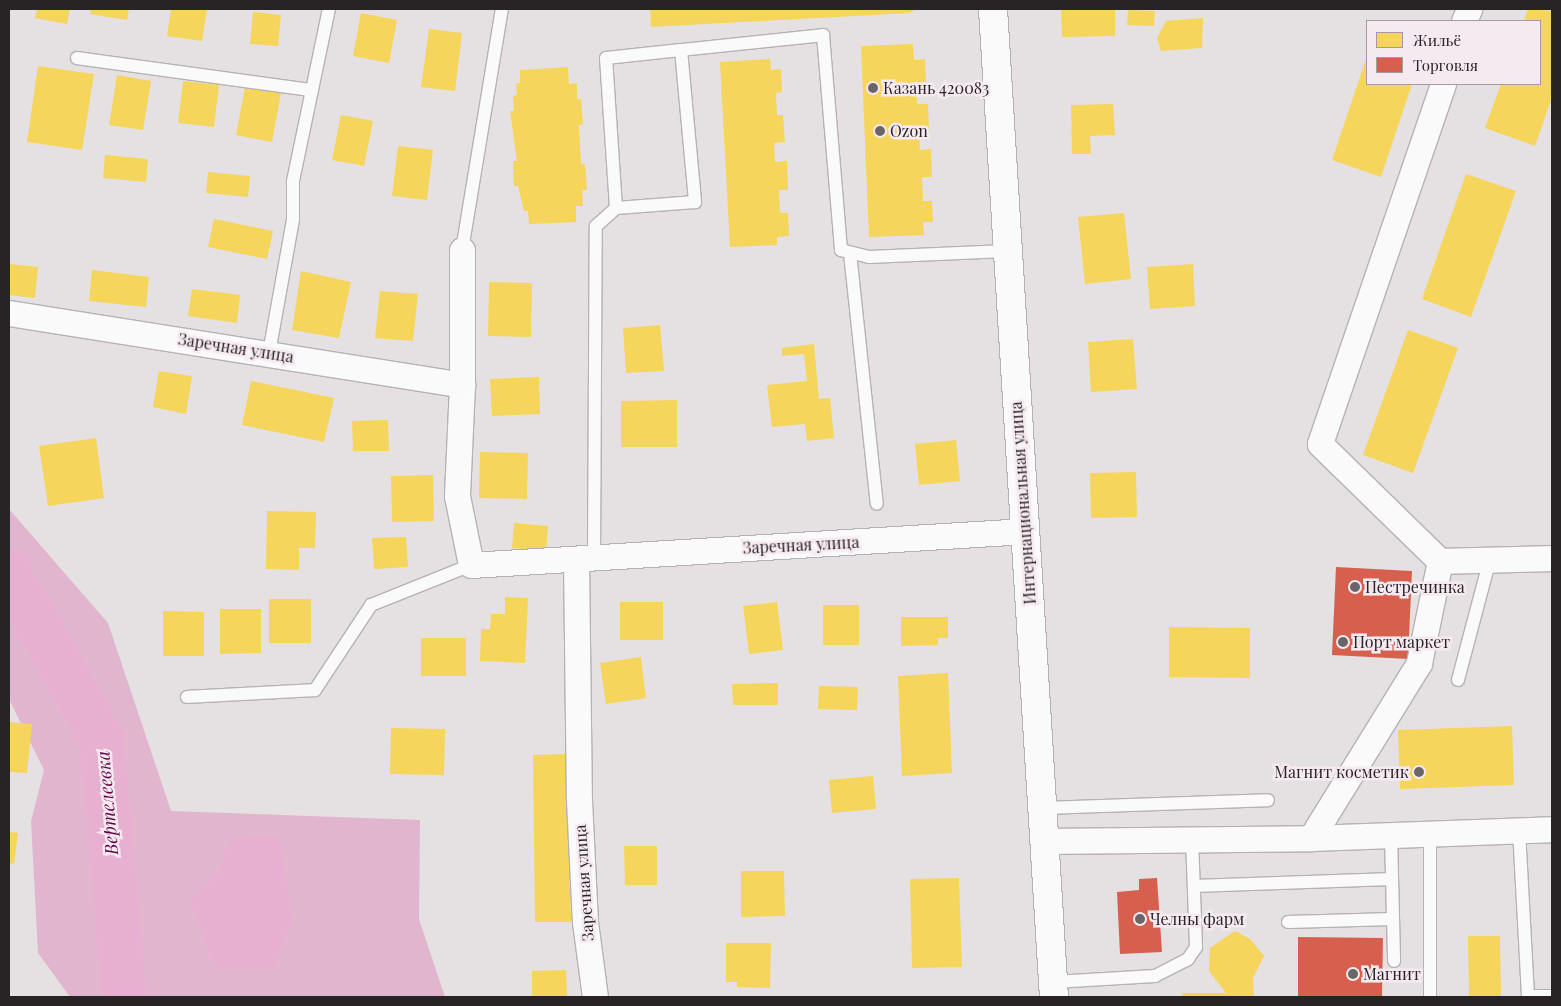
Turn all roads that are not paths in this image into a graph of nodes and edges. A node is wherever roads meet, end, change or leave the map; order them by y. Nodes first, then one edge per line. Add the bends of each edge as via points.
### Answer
1 (328, 9) edge
2 (502, 9) edge
3 (992, 9) edge
4 (681, 50) junction
5 (77, 58) dead end
6 (1443, 85) edge
7 (312, 90) junction
8 (616, 208) junction
9 (462, 250) joint
10 (1006, 251) junction
11 (850, 253) junction
12 (9, 313) edge
13 (268, 353) junction
14 (462, 386) junction
15 (877, 504) dead end
16 (1026, 531) junction
17 (585, 558) junction
18 (1552, 558) edge
19 (1490, 560) junction
20 (1440, 561) junction
21 (471, 565) junction
22 (1458, 680) dead end
23 (187, 697) dead end
24 (1268, 800) dead end
25 (1043, 808) junction
26 (1552, 829) edge
27 (1519, 830) junction
28 (1430, 834) junction
29 (1392, 835) junction
30 (1311, 838) junction
31 (1192, 840) junction
32 (1045, 841) junction
33 (1392, 880) junction
34 (1194, 886) junction
35 (1393, 919) junction
36 (1288, 922) dead end
37 (1394, 961) dead end
38 (1054, 990) edge
39 (1552, 996) edge
40 (595, 997) edge
41 (1430, 997) edge
42 (1528, 997) edge

1 - 7 lane
2 - 9 lane
3 - 10 street, Интернациональная улица
4 - 8 lane via 606,58
4 - 8 lane via 695,202
4 - 11 lane via 824,36 841,250
5 - 7 lane
6 - 20 street via 1320,444
7 - 13 lane via 293,180 293,219
8 - 17 lane via 596,226
9 - 14 street
10 - 11 lane via 869,258
10 - 16 street, Интернациональная улица
11 - 15 lane
12 - 13 street, Заречная улица
13 - 14 street, Заречная улица
14 - 21 street via 457,496
16 - 17 street, Заречная улица
16 - 25 street, Интернациональная улица
17 - 21 street, Заречная улица
17 - 40 street, Заречная улица via 579,800 585,922
18 - 19 street
19 - 20 street
19 - 22 lane
20 - 30 street via 1419,663
21 - 23 lane via 371,606 315,690
24 - 25 lane
25 - 32 street, Интернациональная улица
26 - 27 street
27 - 28 street
27 - 42 lane
28 - 29 street
28 - 41 lane
29 - 30 street
29 - 33 lane
30 - 31 street
31 - 32 street
31 - 34 lane
32 - 38 street, Интернациональная улица
33 - 34 lane
33 - 35 lane
34 - 38 lane via 1196,947 1188,959 1155,976
35 - 36 lane
35 - 37 lane
39 - 42 lane

